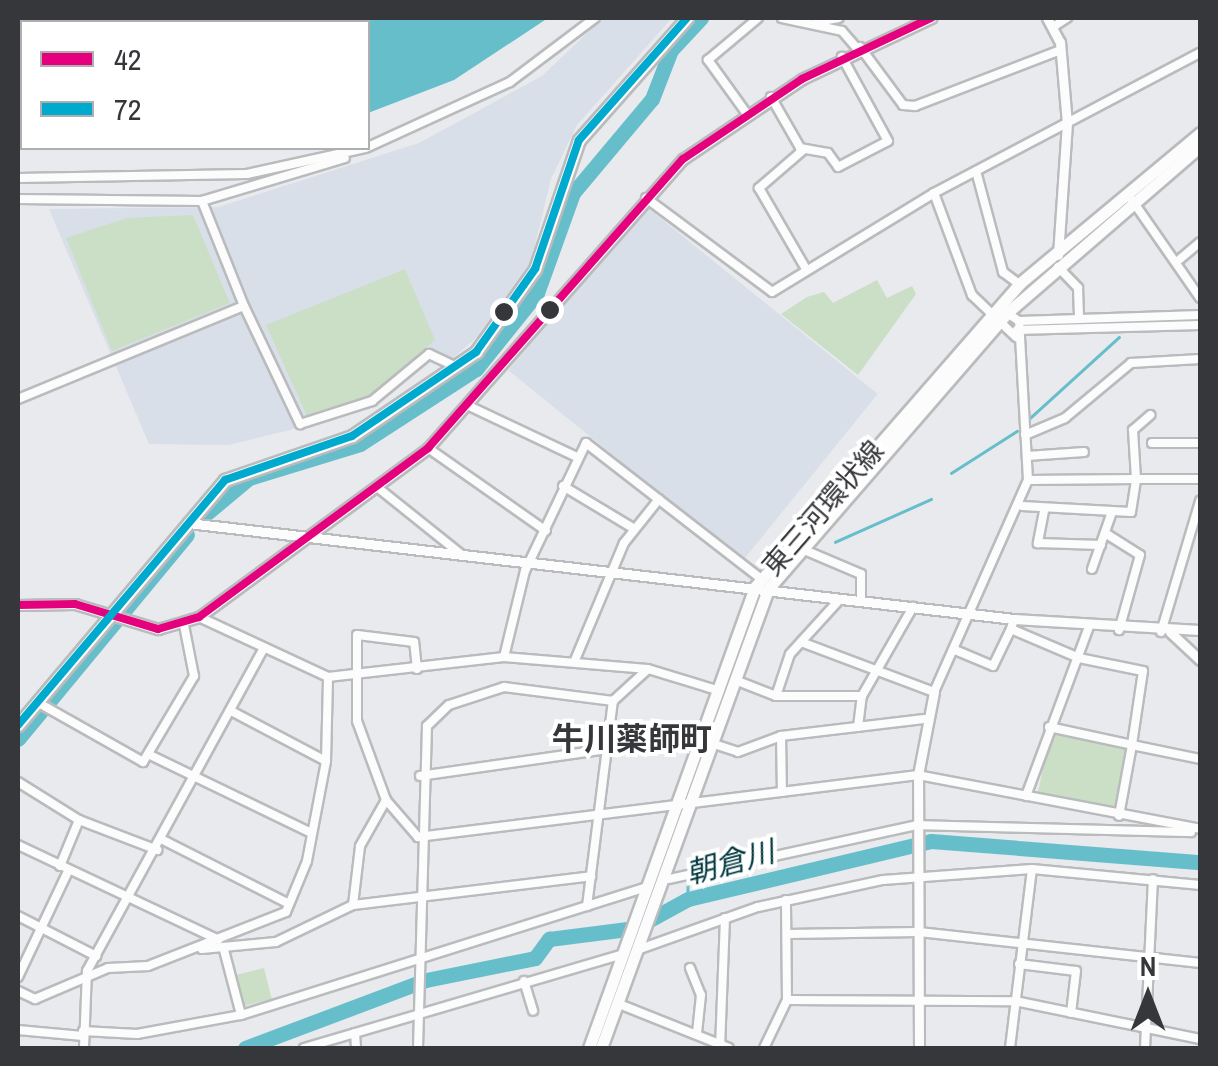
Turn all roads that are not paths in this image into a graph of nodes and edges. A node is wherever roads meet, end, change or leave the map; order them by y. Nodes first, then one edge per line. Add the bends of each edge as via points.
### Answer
1 (595, 18) edge
2 (687, 18) edge
3 (758, 18) edge
4 (782, 18) edge
5 (839, 18) edge
6 (930, 18) edge
7 (1067, 18) edge
8 (1050, 22) edge
9 (806, 24) junction
10 (858, 48) junction
11 (1062, 50) junction
12 (1200, 53) edge
13 (842, 57) junction
14 (771, 98) junction
15 (747, 114) junction
16 (1067, 123) junction
17 (1200, 133) edge
18 (370, 145) edge
19 (1200, 146) edge
20 (800, 148) junction
21 (358, 150) edge
22 (348, 154) junction
23 (976, 172) junction
24 (18, 178) edge
25 (934, 194) junction
26 (1130, 196) junction
27 (644, 197) junction
28 (18, 199) edge
29 (202, 202) junction
30 (1200, 242) edge
31 (1058, 248) junction
32 (1180, 259) junction
33 (1057, 263) junction
34 (806, 268) junction
35 (1019, 284) junction
36 (1199, 285) edge
37 (1200, 298) edge
38 (244, 306) junction
39 (1002, 314) junction
40 (1200, 316) edge
41 (1080, 319) junction
42 (1200, 326) edge
43 (1017, 330) junction
44 (1200, 359) edge
45 (458, 369) junction
46 (18, 399) edge
47 (469, 406) junction
48 (1150, 415) dead end
49 (1024, 435) junction
50 (1152, 443) dead end
51 (1200, 443) edge
52 (428, 448) junction
53 (1084, 452) dead end
54 (1026, 456) junction
55 (577, 457) junction
56 (1136, 479) junction
57 (1200, 479) edge
58 (1028, 480) junction
59 (563, 486) junction
60 (377, 487) junction
61 (659, 498) junction
62 (1200, 500) edge
63 (1022, 506) junction
64 (1044, 511) junction
65 (1112, 512) junction
66 (185, 523) junction
67 (633, 528) junction
68 (546, 532) junction
69 (1105, 532) junction
70 (305, 535) junction
71 (1101, 545) junction
72 (802, 549) junction
73 (462, 555) junction
74 (530, 563) junction
75 (1092, 568) dead end
76 (615, 570) junction
77 (762, 585) junction
78 (840, 599) junction
79 (861, 602) junction
80 (18, 606) edge
81 (913, 608) junction
82 (972, 614) junction
83 (109, 615) junction
84 (199, 617) junction
85 (1013, 624) junction
86 (184, 625) junction
87 (1089, 626) junction
88 (1119, 630) junction
89 (1200, 630) edge
90 (1166, 632) junction
91 (801, 642) junction
92 (263, 649) junction
93 (955, 650) junction
94 (504, 657) junction
95 (1079, 658) junction
96 (575, 660) junction
97 (1200, 660) edge
98 (417, 669) junction
99 (648, 669) junction
100 (872, 674) junction
101 (355, 676) junction
102 (328, 678) junction
103 (735, 680) junction
104 (720, 691) junction
105 (934, 692) junction
106 (776, 696) junction
107 (862, 696) junction
108 (613, 701) junction
109 (37, 702) junction
110 (233, 712) junction
111 (924, 719) junction
112 (18, 725) edge
113 (858, 727) junction
114 (1050, 727) junction
115 (782, 736) junction
116 (714, 744) junction
117 (1132, 745) junction
118 (607, 749) junction
119 (150, 755) junction
120 (1200, 759) edge
121 (326, 761) junction
122 (918, 775) junction
123 (420, 776) junction
124 (198, 779) junction
125 (18, 782) edge
126 (782, 792) junction
127 (1026, 796) junction
128 (386, 800) junction
129 (695, 802) junction
130 (682, 806) junction
131 (599, 815) junction
132 (1119, 816) junction
133 (79, 820) junction
134 (917, 827) junction
135 (1200, 831) edge
136 (311, 833) junction
137 (418, 837) junction
138 (163, 840) junction
139 (18, 845) edge
140 (157, 850) junction
141 (64, 868) junction
142 (1032, 870) junction
143 (919, 874) junction
144 (591, 876) junction
145 (1152, 879) junction
146 (661, 884) junction
147 (1200, 885) edge
148 (130, 896) junction
149 (417, 897) junction
150 (786, 900) junction
151 (289, 904) junction
152 (353, 905) junction
153 (587, 906) junction
154 (18, 916) edge
155 (725, 918) junction
156 (42, 928) junction
157 (919, 932) junction
158 (787, 934) junction
159 (219, 940) junction
160 (1022, 942) junction
161 (638, 946) junction
162 (198, 949) junction
163 (224, 950) junction
164 (96, 956) junction
165 (1150, 958) junction
166 (416, 961) junction
167 (1200, 963) edge
168 (1019, 964) junction
169 (690, 968) dead end
170 (18, 978) edge
171 (85, 978) junction
172 (524, 981) junction
173 (18, 990) edge
174 (920, 998) junction
175 (787, 1000) junction
176 (1016, 1001) junction
177 (619, 1004) junction
178 (533, 1011) dead end
179 (1071, 1013) junction
180 (417, 1014) junction
181 (241, 1015) junction
182 (1146, 1028) junction
183 (18, 1030) edge
184 (355, 1032) junction
185 (696, 1034) junction
186 (84, 1039) edge
187 (1200, 1039) edge
188 (723, 1047) edge
189 (304, 1048) edge
190 (356, 1048) edge
191 (418, 1048) edge
192 (590, 1048) edge
193 (600, 1048) edge
194 (764, 1048) edge
195 (919, 1048) edge
196 (1010, 1048) edge
197 (1145, 1048) edge

1 - 18 street via 510,82
2 - 45 main road via 579,140 526,286
3 - 15 street via 708,60
4 - 9 street
5 - 9 street
6 - 10 street
7 - 8 street
8 - 11 street
9 - 10 street via 842,31
10 - 11 street via 903,106
10 - 13 street
11 - 16 street
12 - 16 street
13 - 14 street
13 - 20 street via 888,140 838,167 828,153
14 - 15 street
14 - 20 street
15 - 27 street
16 - 23 street
16 - 31 street
17 - 26 main road, 東三河環状線
19 - 26 main road, 東三河環状線
20 - 34 street via 759,188
21 - 22 street
22 - 24 street via 176,180
22 - 29 street via 281,184
23 - 25 street
23 - 35 street via 1002,272
25 - 34 street
25 - 39 street via 972,296
26 - 31 main road, 東三河環状線
26 - 32 street
26 - 33 main road, 東三河環状線
27 - 34 street via 762,293
27 - 47 street
28 - 29 street
29 - 38 street
30 - 32 street
31 - 33 street
31 - 35 main road, 東三河環状線
32 - 36 street
33 - 39 main road, 東三河環状線
33 - 41 street via 1078,288
35 - 39 main road, 東三河環状線
36 - 37 street
38 - 45 street via 300,424 372,401 429,354
38 - 46 street
39 - 43 street
39 - 43 street
39 - 72 main road, 東三河環状線
39 - 77 main road, 東三河環状線
40 - 41 street
41 - 43 street
42 - 43 street
43 - 49 street
44 - 49 street via 1131,362 1065,418
45 - 66 main road via 352,436 232,476
47 - 52 street
47 - 55 street
48 - 56 street via 1133,430
49 - 54 street
50 - 51 street
52 - 60 street
52 - 68 street
53 - 54 street
54 - 58 street
55 - 59 street
55 - 61 street via 586,443
56 - 57 street
56 - 58 street
56 - 65 street via 1132,512
58 - 63 street
59 - 67 street
59 - 68 street
60 - 70 street
60 - 73 street
61 - 67 street
61 - 77 street
62 - 90 street
63 - 64 street
63 - 82 street
64 - 65 street
64 - 71 street via 1038,543
65 - 69 street
66 - 70 street
66 - 83 main road
67 - 76 street
68 - 74 street
69 - 71 street
69 - 88 street via 1140,555
70 - 73 street
70 - 84 street
71 - 75 street
72 - 77 main road, 東三河環状線
72 - 79 street via 861,574
73 - 74 street
74 - 76 street
74 - 94 street
76 - 77 street
76 - 96 street
77 - 78 street
77 - 103 main road, 東三河環状線
77 - 104 main road, 東三河環状線
78 - 79 street
78 - 91 street
79 - 81 street
80 - 83 street via 63,602
81 - 82 street
81 - 100 street
82 - 85 street
82 - 93 street
83 - 86 street
83 - 109 main road
84 - 86 street
84 - 92 street
85 - 87 street
85 - 93 street via 993,666
85 - 95 street
86 - 119 street via 194,676
87 - 88 street
87 - 95 street
88 - 90 street
89 - 90 street
90 - 97 street
91 - 100 street
91 - 106 street
92 - 102 street
92 - 110 street
93 - 105 street
94 - 96 street
94 - 98 street
95 - 114 street
95 - 117 street via 1142,671
96 - 99 street
98 - 101 street
98 - 101 street via 414,642 357,634
99 - 104 street
99 - 108 street
100 - 105 street
100 - 107 street
101 - 102 street
101 - 128 street via 356,721
102 - 121 street
103 - 106 street
103 - 116 main road, 東三河環状線
104 - 130 main road, 東三河環状線
105 - 111 street
106 - 107 street
107 - 113 street
108 - 118 street
108 - 123 street via 504,686 449,705 427,726
109 - 112 main road
109 - 119 street via 137,764
110 - 121 street
110 - 124 street
111 - 113 street
111 - 122 street
113 - 115 street
114 - 117 street
114 - 127 street
115 - 116 street via 738,752
115 - 126 street
116 - 129 main road, 東三河環状線
117 - 120 street
117 - 132 street
118 - 123 street
118 - 131 street
119 - 124 street
121 - 136 street
122 - 126 street
122 - 127 street
122 - 134 street
123 - 137 street
124 - 136 street
124 - 138 street
125 - 133 street
126 - 129 street
127 - 132 street
128 - 137 street
128 - 152 street via 360,846
129 - 130 street
129 - 146 main road, 東三河環状線
130 - 131 street
130 - 146 main road, 東三河環状線
131 - 137 street
131 - 144 street
132 - 135 street
133 - 140 street
133 - 141 street
134 - 135 street
134 - 143 street
134 - 146 street
136 - 151 street
137 - 149 street
138 - 140 street
138 - 151 street
139 - 141 street
140 - 148 street
141 - 148 street
141 - 156 street
142 - 143 street
142 - 145 street
142 - 160 street
143 - 150 street
143 - 157 street
144 - 149 street
144 - 153 street
145 - 147 street
145 - 165 street
146 - 153 street
146 - 161 main road, 東三河環状線
148 - 159 street
148 - 164 street
149 - 152 street
149 - 166 street
150 - 155 street
150 - 158 street
151 - 159 street
152 - 163 street via 276,942
153 - 166 street
154 - 156 street
155 - 161 street
155 - 188 street
156 - 164 street
156 - 170 street
157 - 158 street
157 - 160 street
157 - 174 street
158 - 175 street
159 - 162 street
160 - 165 street
160 - 168 street
161 - 172 street
161 - 177 main road, 東三河環状線
161 - 192 main road, 東三河環状線
162 - 163 street
162 - 171 street
163 - 181 street
164 - 171 street
165 - 167 street
165 - 182 street
166 - 180 street
166 - 181 street
168 - 176 street
168 - 179 street via 1076,971
169 - 185 street via 700,995
171 - 173 street via 35,999
171 - 186 street
172 - 178 street
172 - 180 street
174 - 175 street
174 - 176 street
174 - 195 street
175 - 194 street
176 - 179 street
176 - 196 street
177 - 185 street
177 - 193 main road, 東三河環状線
179 - 182 street
180 - 184 street
180 - 191 street
181 - 186 street
182 - 187 street
182 - 197 street
183 - 186 street
184 - 189 street
184 - 190 street
185 - 188 street

